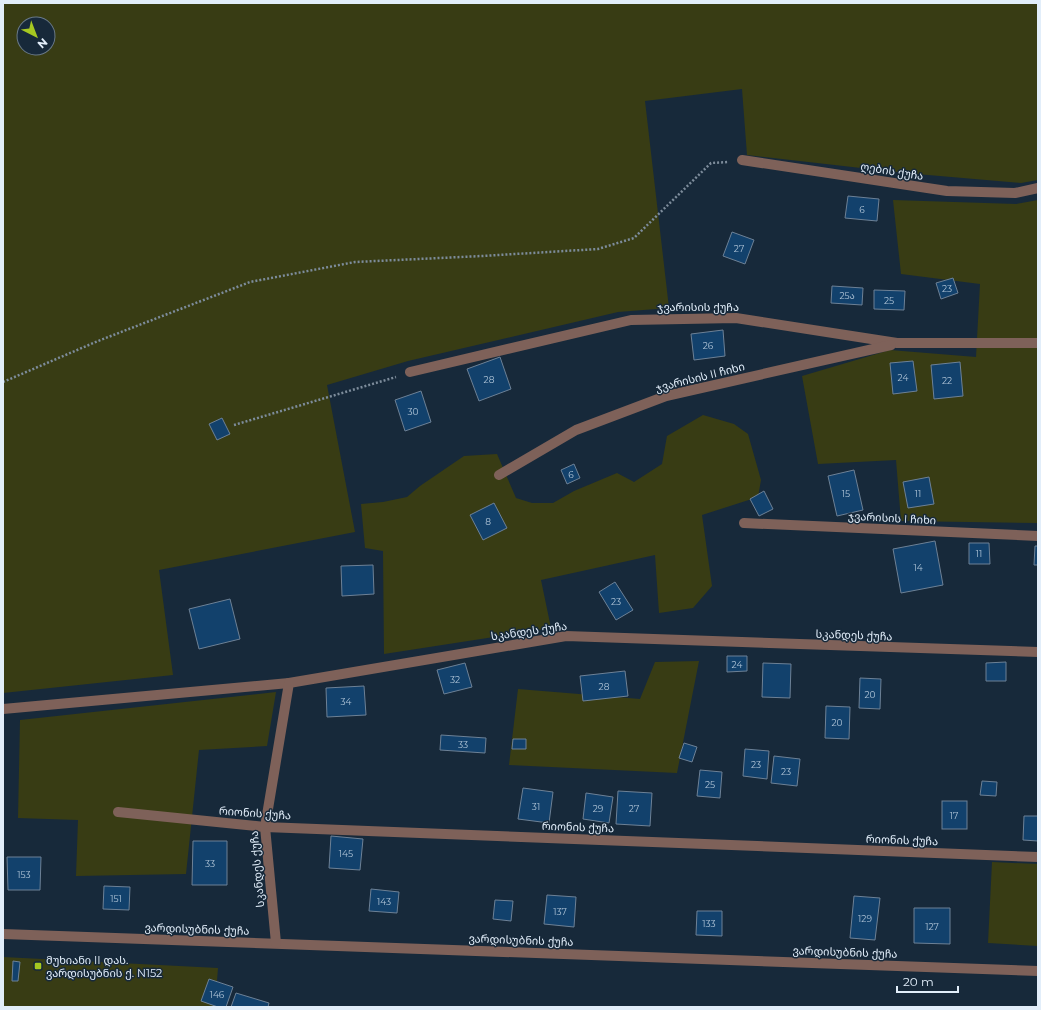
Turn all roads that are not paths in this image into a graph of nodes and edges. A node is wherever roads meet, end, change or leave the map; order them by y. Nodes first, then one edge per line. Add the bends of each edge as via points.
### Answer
1 (742, 160) road end
2 (1038, 188) edge
3 (897, 343) junction
4 (1038, 343) edge
5 (410, 372) road end
6 (499, 475) dead end
7 (744, 523) dead end
8 (1038, 536) edge
9 (1038, 652) edge
10 (289, 682) junction
11 (3, 709) edge
12 (118, 812) dead end
13 (265, 827) junction
14 (1038, 857) edge
15 (3, 934) edge
16 (276, 943) junction
17 (1038, 971) edge

1 - 2 street, ღების ქუჩა via 947,191 1015,193
3 - 4 street, ჯვარისის ქუჩა
3 - 5 street, ჯვარისის ქუჩა via 736,318 631,320
3 - 6 street, ჯვარისის II ჩიხი via 666,396 576,430
7 - 8 street, ჯვარისის I ჩიხი
9 - 10 street, სკანდეს ქუჩა via 566,636
10 - 11 street
10 - 13 street, სკანდეს ქუჩა
12 - 13 street, რიონის ქუჩა
13 - 14 street, რიონის ქუჩა
13 - 16 street, სკანდეს ქუჩა
15 - 16 street, ვარდისუბნის ქუჩა
16 - 17 street, ვარდისუბნის ქუჩა

